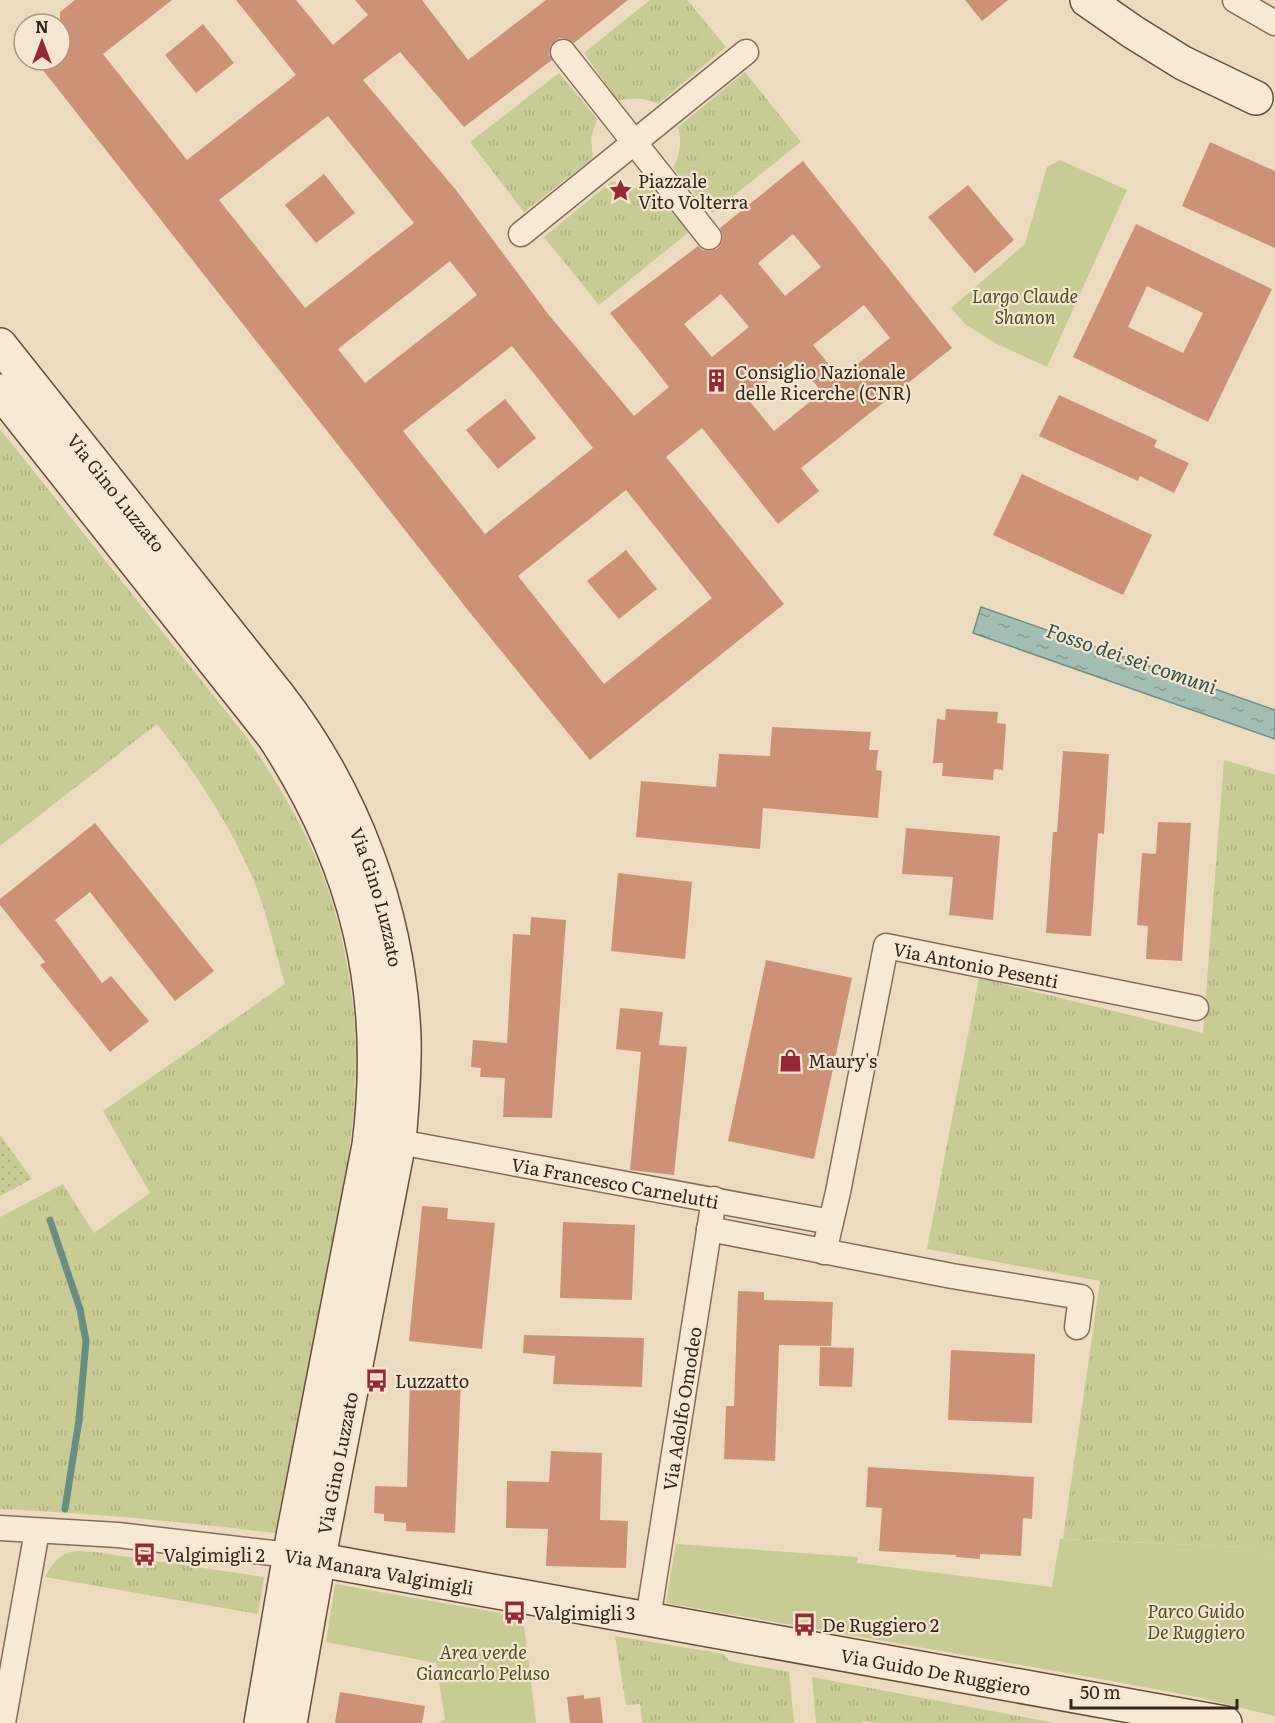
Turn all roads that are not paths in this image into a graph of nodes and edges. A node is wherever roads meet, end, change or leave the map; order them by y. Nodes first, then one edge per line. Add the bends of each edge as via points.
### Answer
1 (1087, 0) edge
2 (1122, 0) edge
3 (1235, 0) edge
4 (1275, 23) edge
5 (563, 52) dead end
6 (746, 52) dead end
7 (1266, 104) edge
8 (634, 143) junction
9 (521, 234) dead end
10 (709, 237) dead end
11 (0, 345) edge
12 (0, 391) edge
13 (1196, 1008) dead end
14 (399, 1142) junction
15 (714, 1199) junction
16 (831, 1222) junction
17 (709, 1229) junction
18 (824, 1252) junction
19 (1077, 1328) dead end
20 (0, 1528) edge
21 (37, 1531) junction
22 (304, 1557) junction
23 (648, 1619) junction
24 (1150, 1716) edge
25 (3, 1723) edge
26 (261, 1723) edge
27 (290, 1723) edge
28 (1225, 1723) edge

1 - 7 main road via 1183,63
2 - 7 main road
3 - 4 street
5 - 8 street
6 - 8 street
8 - 9 street
8 - 10 street
11 - 14 main road, Via Gino Luzzato via 292,713 342,797 375,875 398,974 404,1058
12 - 22 main road, Via Gino Luzzato via 274,737 326,828 358,925 374,1029 372,1125
13 - 16 street, Via Antonio Pesenti via 886,946
14 - 15 street, Via Francesco Carnelutti
14 - 22 main road, Via Gino Luzzato
15 - 16 street, Via Francesco Carnelutti
15 - 17 street, Via Adolfo Omodeo
16 - 18 street, Via Antonio Pesenti
17 - 18 street, Via Francesco Carnelutti
17 - 23 street, Via Adolfo Omodeo
18 - 19 street, Via Francesco Carnelutti via 1081,1297
20 - 21 street, Via Manara Valgimigli
21 - 22 street, Via Manara Valgimigli via 118,1535
21 - 25 street
22 - 23 main road, Via Manara Valgimigli
22 - 26 main road
22 - 27 main road
23 - 24 main road, Via Guido De Ruggiero
24 - 28 main road, Via Guido De Ruggiero

